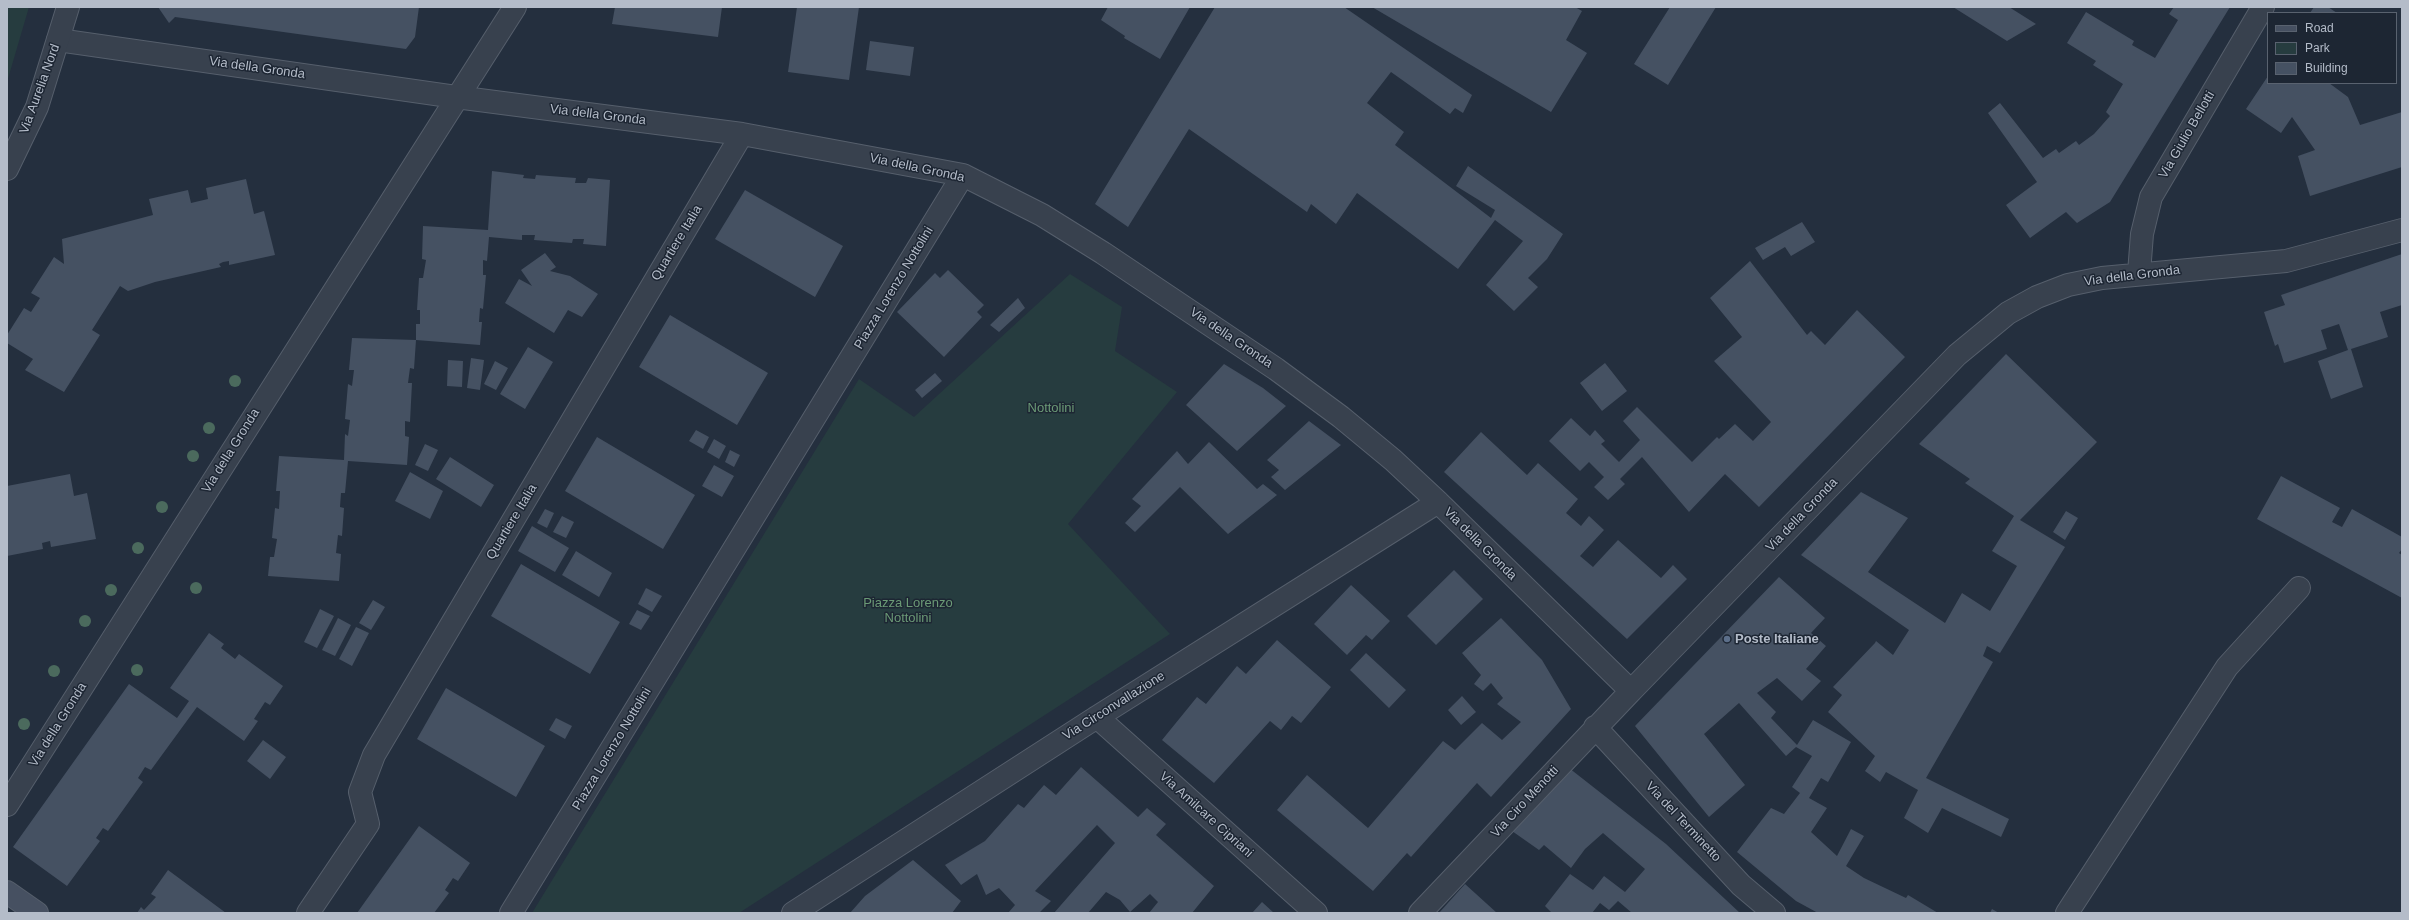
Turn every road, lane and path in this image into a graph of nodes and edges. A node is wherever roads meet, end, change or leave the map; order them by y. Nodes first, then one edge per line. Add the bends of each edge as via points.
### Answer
1 (68, 7) edge
2 (515, 7) edge
3 (2263, 7) edge
4 (58, 40) junction
5 (456, 97) junction
6 (742, 134) junction
7 (7, 169) edge
8 (962, 175) junction
9 (2402, 230) edge
10 (2139, 273) junction
11 (1438, 502) junction
12 (2299, 588) dead end
13 (1631, 691) junction
14 (1097, 716) junction
15 (1596, 727) junction
16 (7, 805) edge
17 (7, 892) edge
18 (37, 913) edge
19 (308, 913) edge
20 (512, 913) edge
21 (793, 913) edge
22 (1316, 913) edge
23 (1420, 913) edge
24 (1774, 913) edge
25 (2066, 913) edge

1 - 4 street, Via Aurelia Nord
2 - 5 street, Via della Gronda
3 - 10 street, Via Giulio Bellotti via 2151,197 2142,234
4 - 5 street, Via della Gronda
4 - 7 street, Via Aurelia Nord via 37,107
5 - 6 street, Via della Gronda
5 - 16 street, Via della Gronda
6 - 8 street, Via della Gronda
6 - 19 street, Quartiere Italia via 374,755 360,792 368,824
8 - 11 street, Via della Gronda via 1042,215 1276,369 1341,417
8 - 20 street, Piazza Lorenzo Nottolini
9 - 10 street, Via della Gronda via 2286,261
10 - 13 street, Via della Gronda via 2068,285 2037,297 1988,327 1952,360
11 - 13 street, Via della Gronda
11 - 14 street, Via Circonvallazione
12 - 25 street via 2227,667
13 - 15 street, Via Ciro Menotti
14 - 21 street, Via Circonvallazione
14 - 22 street, Via Amilcare Cipriani
15 - 23 street, Via Ciro Menotti
15 - 24 street, Via del Terminetto via 1741,885
17 - 18 main road

